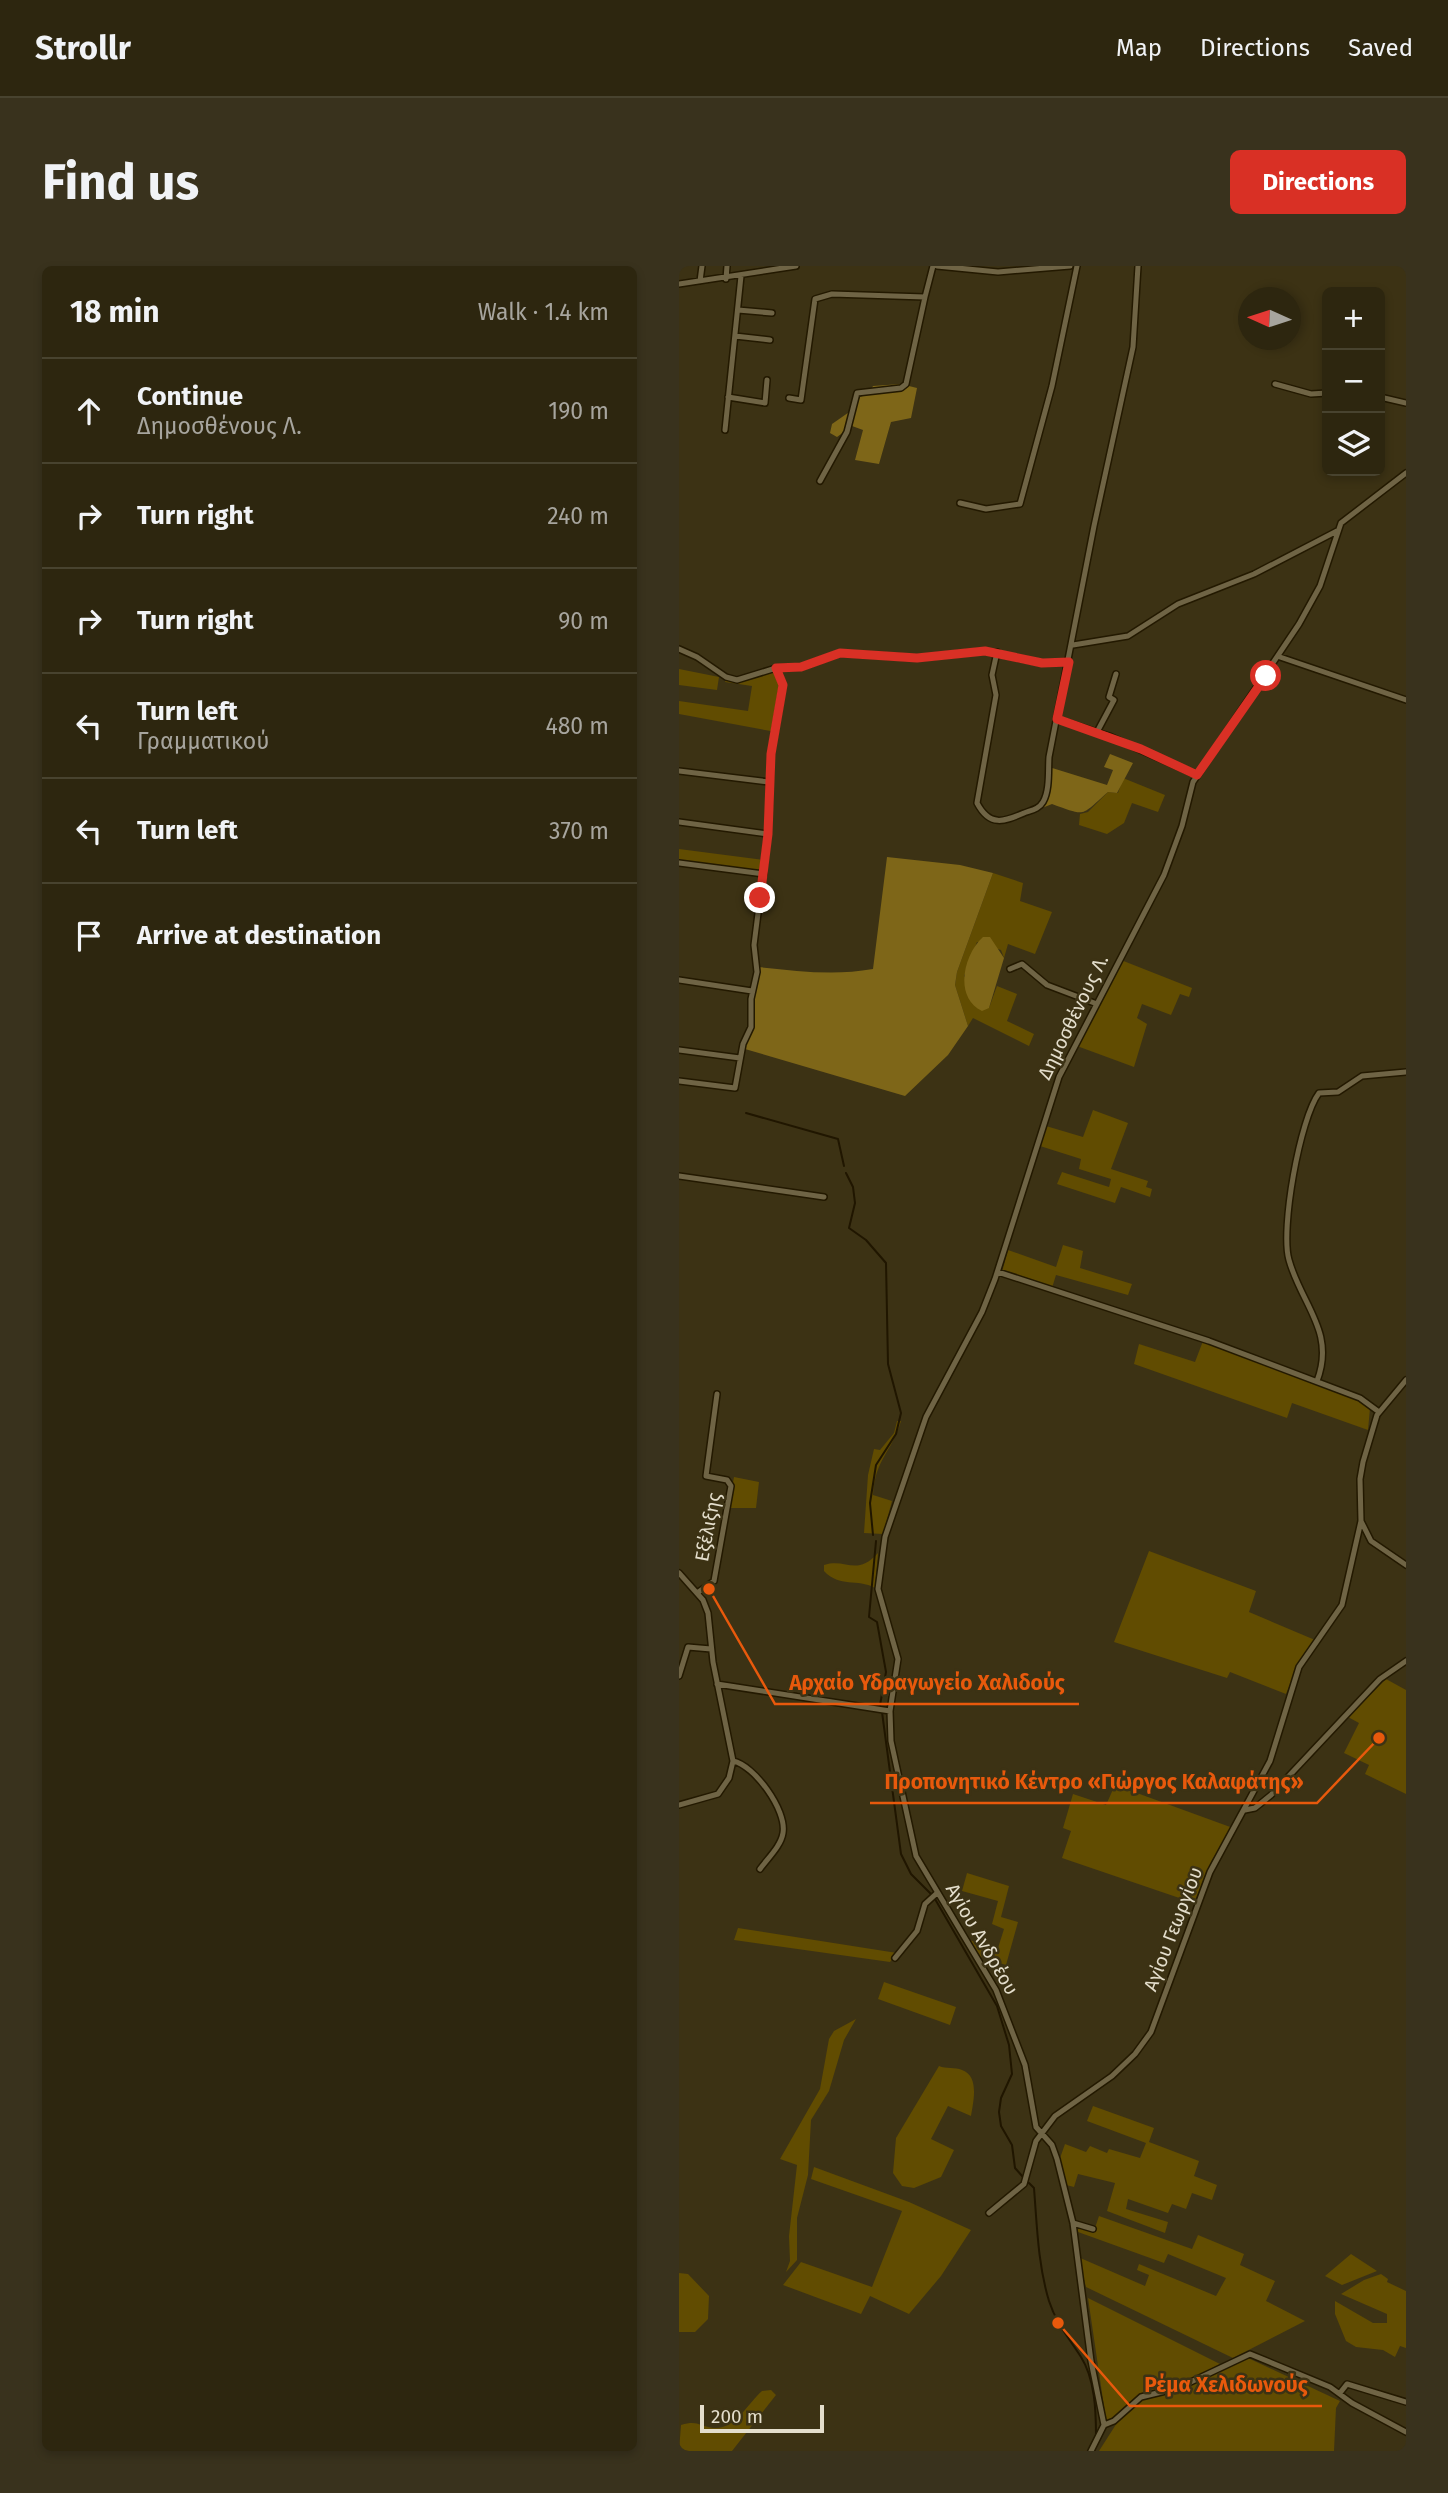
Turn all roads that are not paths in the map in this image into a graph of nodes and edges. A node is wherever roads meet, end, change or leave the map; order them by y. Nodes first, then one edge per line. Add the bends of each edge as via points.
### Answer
1 (702, 266) edge
2 (727, 266) edge
3 (796, 266) edge
4 (935, 266) edge
5 (1070, 266) edge
6 (1077, 266) edge
7 (1138, 266) edge
8 (1035, 268) edge
9 (999, 269) edge
10 (741, 276) junction
11 (726, 279) junction
12 (700, 281) junction
13 (679, 284) edge
14 (925, 298) junction
15 (738, 310) junction
16 (772, 313) dead end
17 (735, 336) junction
18 (770, 340) dead end
19 (767, 380) dead end
20 (1275, 384) dead end
21 (1322, 393) edge
22 (728, 397) junction
23 (789, 398) dead end
24 (1385, 398) edge
25 (1406, 403) edge
26 (725, 430) dead end
27 (1406, 473) edge
28 (820, 481) dead end
29 (960, 503) dead end
30 (1336, 531) junction
31 (1073, 645) junction
32 (679, 649) edge
33 (997, 652) junction
34 (1280, 657) junction
35 (1069, 662) junction
36 (776, 668) junction
37 (1116, 674) dead end
38 (1406, 700) edge
39 (1057, 719) junction
40 (1097, 732) junction
41 (679, 771) edge
42 (1197, 775) junction
43 (769, 782) junction
44 (679, 822) edge
45 (768, 834) junction
46 (679, 863) edge
47 (764, 874) junction
48 (1010, 969) dead end
49 (679, 980) edge
50 (753, 991) junction
51 (1097, 1004) junction
52 (679, 1049) edge
53 (740, 1058) junction
54 (1406, 1072) edge
55 (679, 1082) edge
56 (679, 1176) edge
57 (824, 1197) dead end
58 (998, 1272) junction
59 (1406, 1380) edge
60 (1317, 1381) junction
61 (717, 1394) dead end
62 (1379, 1412) junction
63 (1361, 1521) junction
64 (1406, 1565) edge
65 (679, 1573) edge
66 (698, 1593) junction
67 (711, 1649) junction
68 (1406, 1661) edge
69 (679, 1676) edge
70 (717, 1684) junction
71 (890, 1711) junction
72 (733, 1761) junction
73 (679, 1805) edge
74 (1245, 1810) junction
75 (760, 1870) dead end
76 (937, 1893) junction
77 (895, 1958) dead end
78 (1041, 2134) junction
79 (989, 2213) dead end
80 (1073, 2223) junction
81 (1093, 2229) dead end
82 (1340, 2393) junction
83 (1406, 2402) edge
84 (1104, 2425) junction
85 (1406, 2432) edge
86 (1091, 2451) edge

1 - 12 street
2 - 11 street
3 - 10 street
4 - 9 street
4 - 14 street
5 - 8 street
6 - 29 street via 1022,500 1017,505 986,509
7 - 31 street via 1133,347
8 - 9 street
10 - 11 street
10 - 15 street
11 - 12 street
12 - 13 street
14 - 23 street via 832,294 815,299 801,400
14 - 28 street via 906,384 857,393 847,432
15 - 16 street
15 - 17 street
17 - 18 street
17 - 22 street
19 - 22 street via 765,403
20 - 21 street
22 - 26 street
24 - 25 street
27 - 30 street, Δημοσθένους Λ. via 1347,517
30 - 31 street via 1254,574 1178,604 1128,636
30 - 34 street, Δημοσθένους Λ. via 1320,586
31 - 35 street
32 - 36 street via 731,680
33 - 35 street via 1042,663
33 - 36 street via 917,658 840,653 801,667
33 - 39 street via 992,674 996,695 977,797 979,808 988,817 1011,821 1043,802
34 - 38 street
34 - 42 street, Δημοσθένους Λ.
35 - 39 street
36 - 43 street via 783,685
37 - 40 street via 1109,697 1114,700 1111,710
39 - 40 street
40 - 42 street
41 - 43 street
42 - 51 street, Δημοσθένους Λ. via 1164,875
43 - 45 street
44 - 45 street
45 - 47 street
46 - 47 street
47 - 50 street
48 - 51 street via 1023,964 1047,985
49 - 50 street
50 - 53 street via 751,1027
51 - 58 street, Δημοσθένους Λ. via 1059,1077
52 - 53 street
53 - 55 street via 735,1088
54 - 60 street via 1362,1076 1338,1092 1319,1093 1301,1135 1288,1204 1287,1250 1324,1349
56 - 57 street
58 - 60 street
58 - 71 street, Δημοσθένους Λ. via 926,1417 885,1537 878,1589 898,1659
59 - 62 street, Αγίου Γεωργίου
60 - 62 street via 1360,1398
61 - 66 street, Εξέλιξης via 706,1476 730,1481 731,1486 714,1581
62 - 63 street, Αγίου Γεωργίου via 1360,1472
63 - 64 street via 1371,1541
63 - 74 street, Αγίου Γεωργίου via 1342,1605 1299,1667 1271,1759
65 - 66 street
66 - 67 street via 708,1613
67 - 69 street via 688,1647
67 - 70 street
68 - 74 street via 1380,1679 1271,1795
70 - 71 street
70 - 72 street
71 - 76 street, Αγίου Ανδρέου via 907,1825 917,1859
72 - 73 street via 718,1794
72 - 75 street via 752,1770 782,1819 781,1840
74 - 78 street, Αγίου Γεωργίου via 1210,1872 1143,2044 1112,2076 1055,2116
76 - 77 street via 925,1904 917,1931
76 - 78 street, Αγίου Ανδρέου via 988,1973 1005,2009 1025,2065
78 - 79 street, Αγίου Γεωργίου via 1024,2184
78 - 80 street, Αγίου Ανδρέου via 1055,2152
80 - 81 street
80 - 84 street, Αγίου Ανδρέου
82 - 83 street via 1347,2384
82 - 84 street via 1250,2354 1178,2388 1141,2398
82 - 85 street
84 - 86 street

